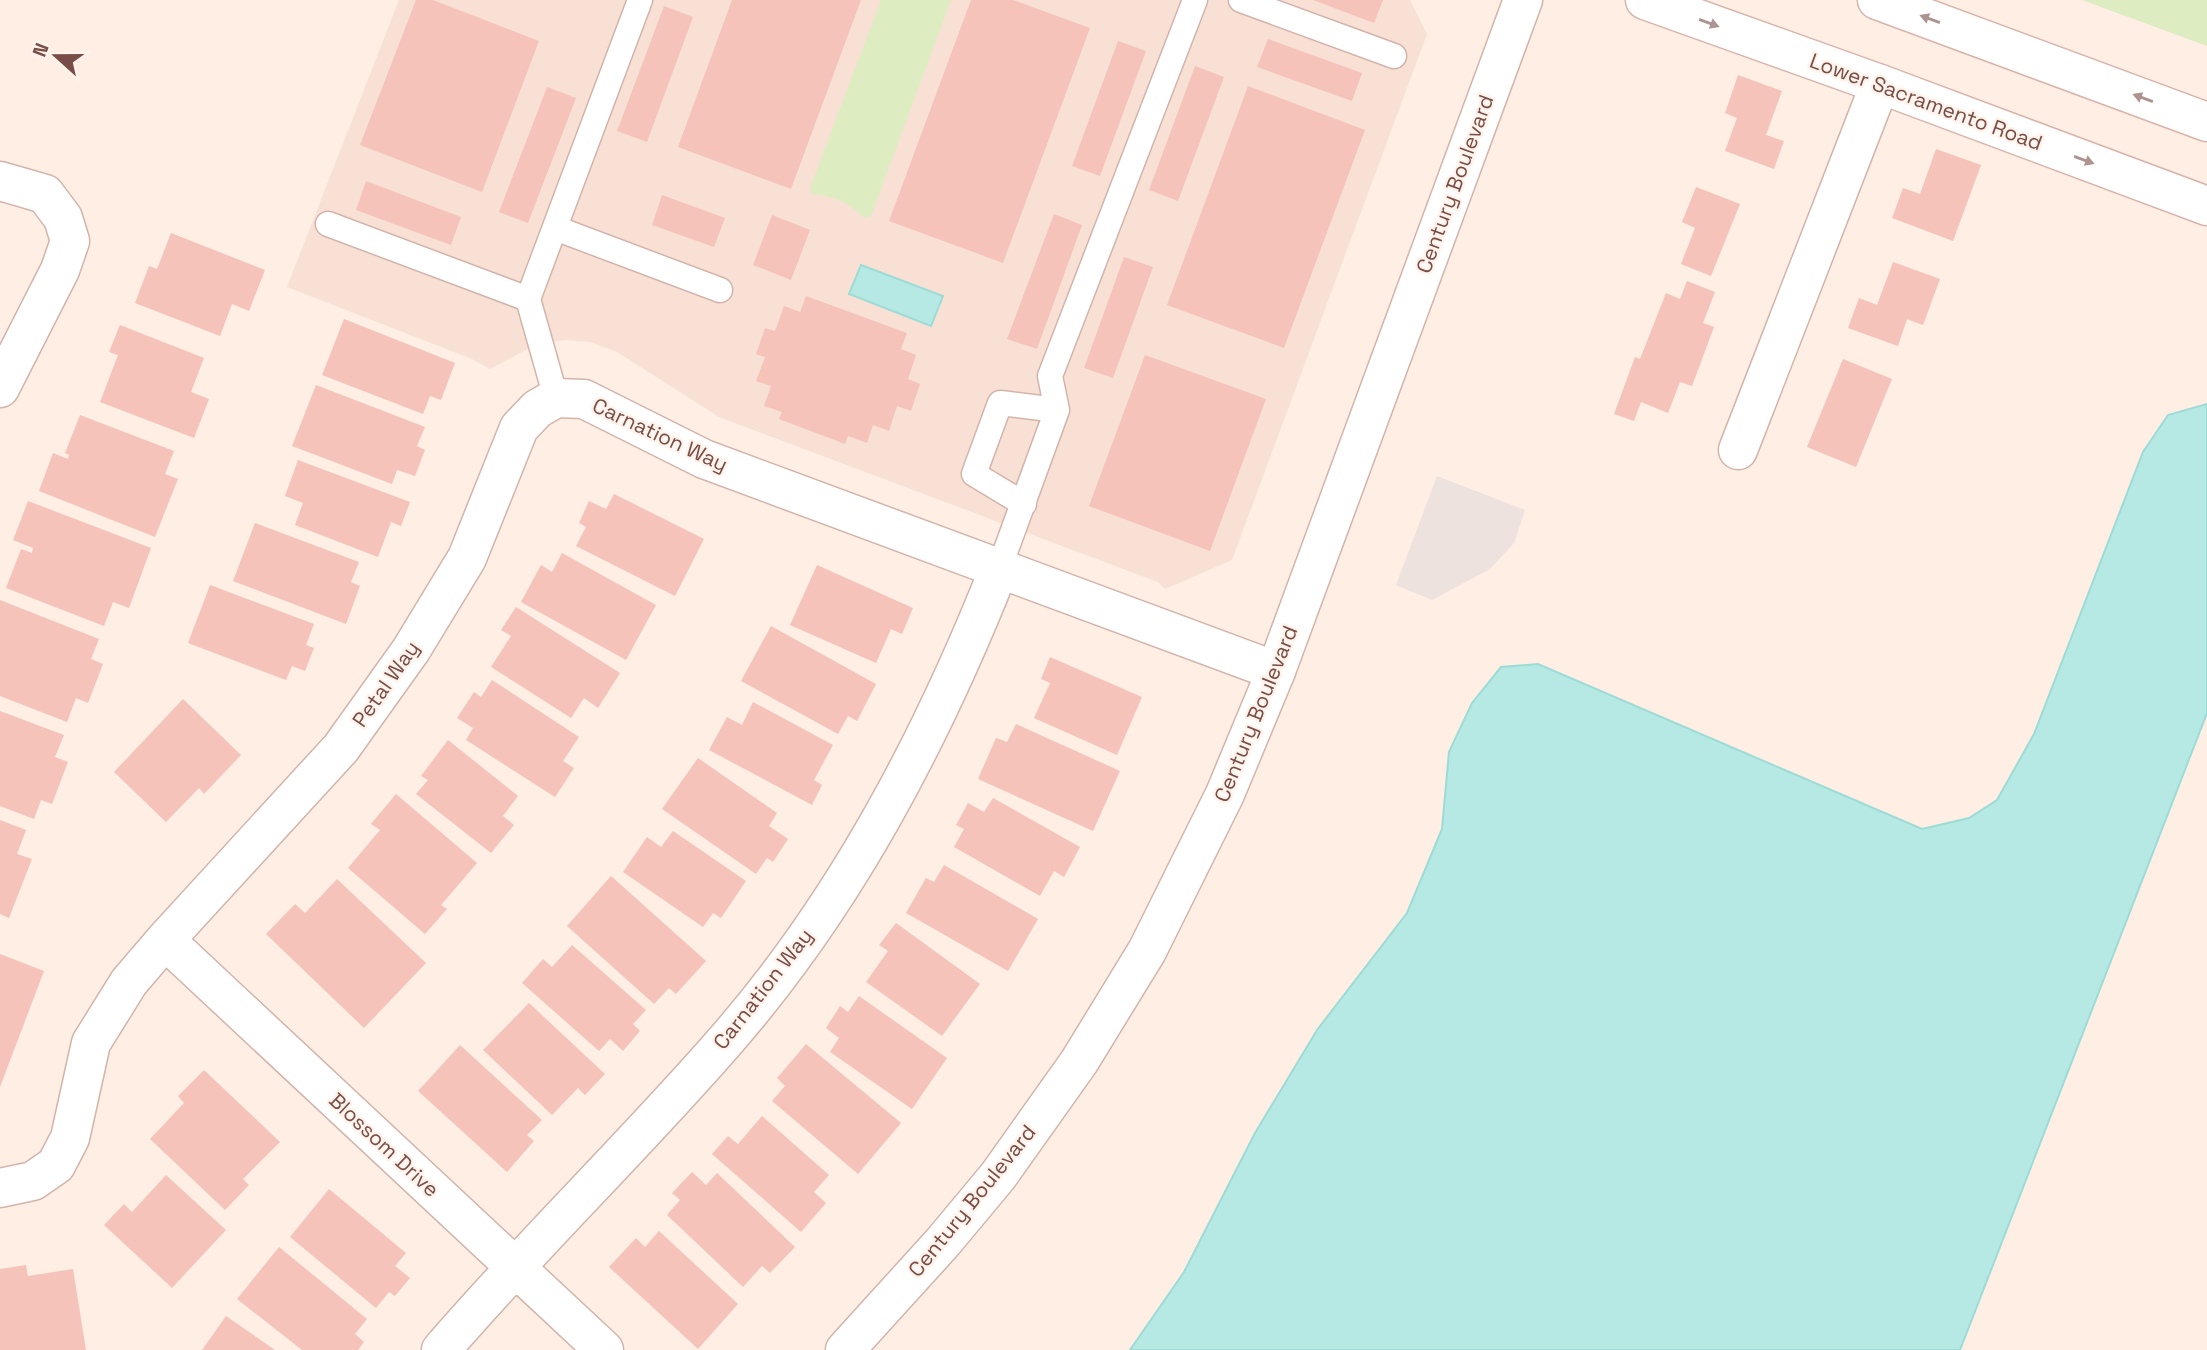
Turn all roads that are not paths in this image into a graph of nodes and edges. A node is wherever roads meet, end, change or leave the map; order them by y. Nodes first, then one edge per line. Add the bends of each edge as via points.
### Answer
1 (640, 0) edge
2 (1195, 0) edge
3 (1241, 0) edge
4 (1523, 0) edge
5 (1645, 0) edge
6 (1877, 0) edge
7 (1394, 56) dead end
8 (1880, 84) junction
9 (2207, 122) edge
10 (0, 181) edge
11 (2207, 206) edge
12 (328, 224) dead end
13 (555, 228) junction
14 (720, 289) dead end
15 (528, 299) junction
16 (0, 388) edge
17 (556, 398) junction
18 (1057, 410) junction
19 (1738, 450) dead end
20 (1024, 504) junction
21 (999, 569) junction
22 (1276, 671) junction
23 (165, 940) junction
24 (0, 1188) edge
25 (514, 1267) junction
26 (441, 1350) edge
27 (604, 1350) edge
28 (845, 1350) edge

1 - 13 lane
2 - 18 lane via 1050,376
3 - 7 lane
4 - 22 street, Century Boulevard
5 -> 8 street, Lower Sacramento Road
9 -> 6 street
8 -> 11 street, Lower Sacramento Road
8 - 19 street
10 - 16 street via 45,194 63,218 70,241
12 - 15 lane
13 - 14 lane
13 - 15 lane
15 - 17 lane
17 - 21 street, Carnation Way via 584,399 704,459
17 - 23 street, Petal Way via 519,428 467,558 411,650 341,748
18 - 20 lane
18 - 20 lane via 1000,403 974,474
20 - 21 lane
21 - 22 street, Carnation Way
21 - 25 street, Carnation Way via 943,702 845,880 728,1038
22 - 28 street, Century Boulevard via 1225,794 1147,951 1079,1062 998,1176
23 - 24 street, Petal Way via 129,982 92,1043 70,1138 56,1165 33,1181
23 - 25 street, Blossom Drive
25 - 26 street, Carnation Way
25 - 27 street, Blossom Drive

